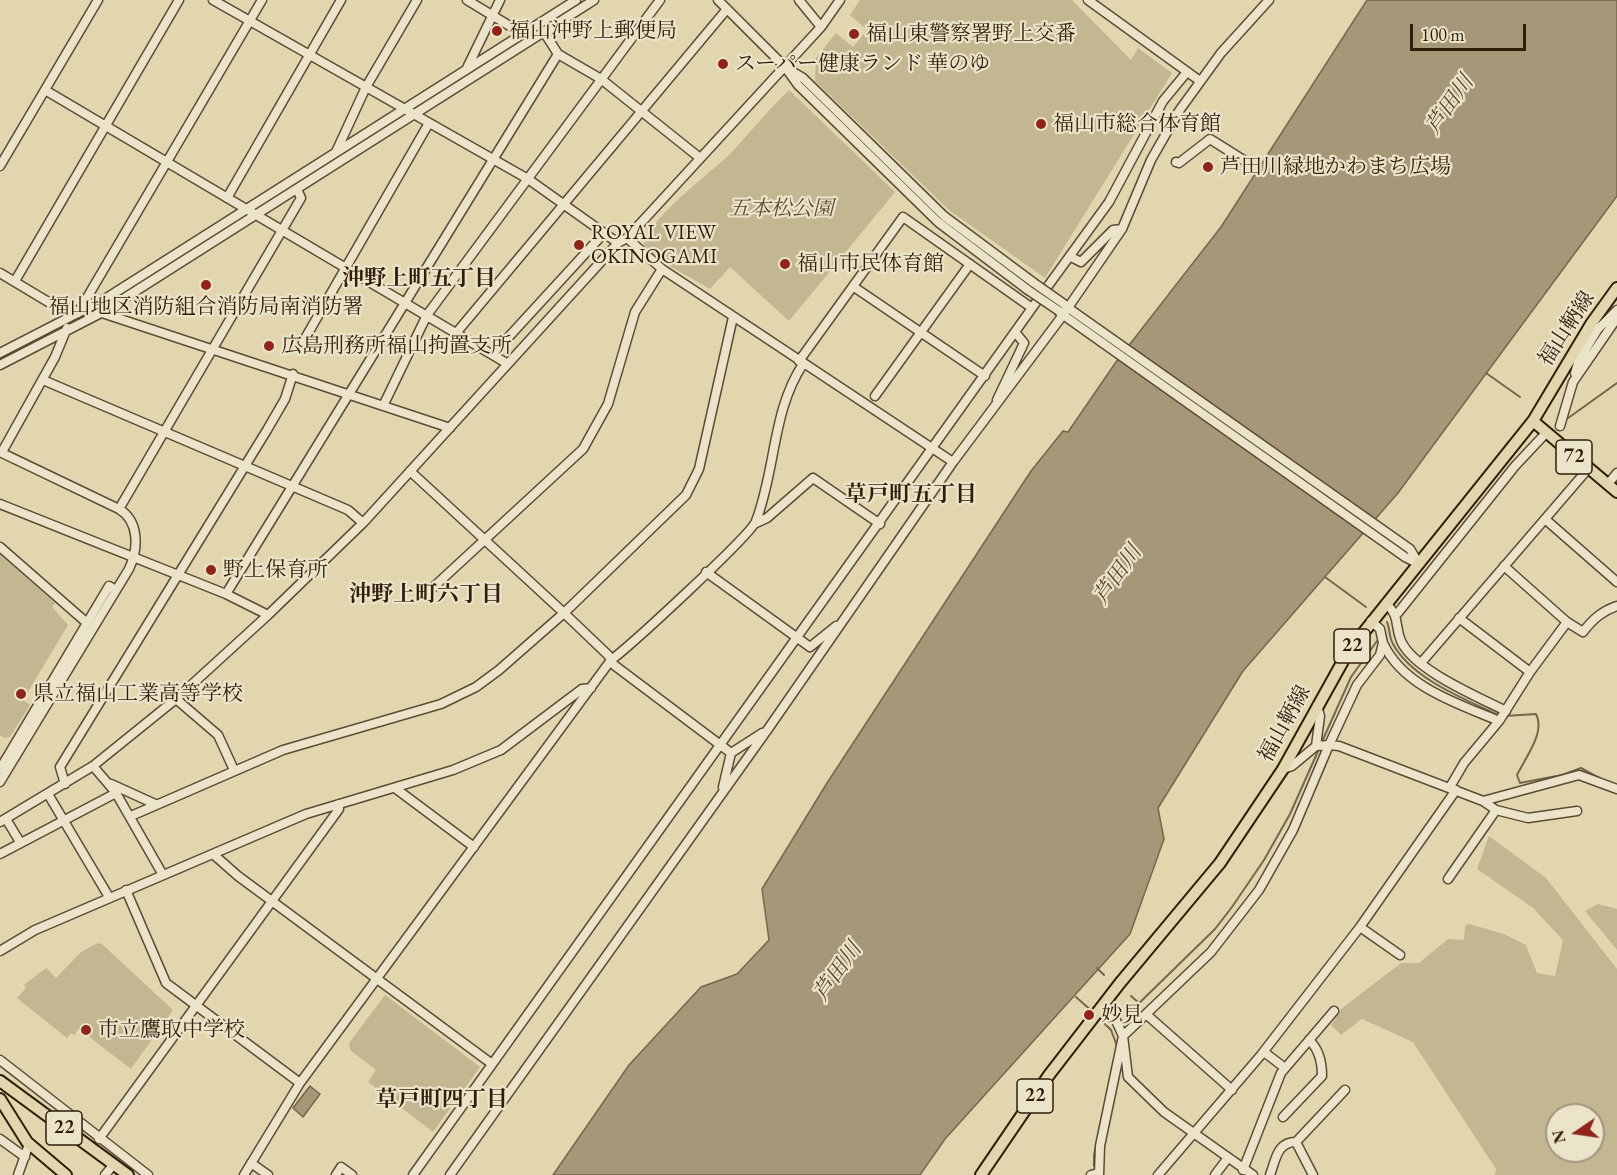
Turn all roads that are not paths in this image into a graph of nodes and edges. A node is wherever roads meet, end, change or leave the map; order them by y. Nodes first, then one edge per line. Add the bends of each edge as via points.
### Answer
1 (98, 0) edge
2 (179, 0) edge
3 (213, 0) edge
4 (262, 0) edge
5 (341, 0) edge
6 (417, 0) edge
7 (467, 0) edge
8 (500, 0) edge
9 (576, 0) edge
10 (594, 0) edge
11 (660, 0) edge
12 (718, 0) edge
13 (799, 0) edge
14 (840, 0) edge
15 (1088, 0) edge
16 (1269, 0) edge
17 (727, 9) junction
18 (492, 15) junction
19 (250, 21) junction
20 (821, 27) junction
21 (544, 32) junction
22 (523, 34) junction
23 (558, 54) junction
24 (310, 55) junction
25 (785, 67) junction
26 (465, 70) junction
27 (1187, 72) junction
28 (601, 79) junction
29 (1200, 81) junction
30 (366, 87) junction
31 (45, 90) junction
32 (403, 109) junction
33 (642, 111) junction
34 (414, 113) junction
35 (429, 123) junction
36 (105, 126) junction
37 (336, 153) junction
38 (700, 158) junction
39 (493, 159) junction
40 (1245, 161) dead end
41 (1176, 162) dead end
42 (166, 163) junction
43 (0, 166) edge
44 (528, 179) junction
45 (297, 189) junction
46 (227, 198) junction
47 (564, 204) junction
48 (246, 210) junction
49 (256, 215) junction
50 (1122, 229) junction
51 (283, 230) junction
52 (604, 233) junction
53 (627, 238) junction
54 (618, 243) junction
55 (1071, 257) junction
56 (970, 264) junction
57 (346, 268) junction
58 (662, 269) junction
59 (0, 273) edge
60 (15, 281) junction
61 (854, 287) junction
62 (1617, 288) edge
63 (405, 302) junction
64 (1032, 308) junction
65 (1617, 310) edge
66 (79, 312) junction
67 (1066, 312) junction
68 (101, 313) junction
69 (427, 315) junction
70 (733, 317) junction
71 (1617, 318) edge
72 (1595, 327) junction
73 (67, 329) junction
74 (457, 332) junction
75 (1015, 332) junction
76 (921, 333) junction
77 (303, 342) dead end
78 (213, 348) junction
79 (0, 353) edge
80 (493, 354) junction
81 (801, 363) junction
82 (0, 364) edge
83 (508, 364) junction
84 (293, 374) junction
85 (986, 376) junction
86 (43, 380) junction
87 (1573, 382) junction
88 (349, 393) junction
89 (875, 396) dead end
90 (384, 404) junction
91 (992, 412) junction
92 (1533, 421) junction
93 (1560, 423) dead end
94 (450, 428) junction
95 (164, 432) junction
96 (1546, 433) junction
97 (933, 449) junction
98 (1, 452) edge
99 (953, 462) junction
100 (245, 466) junction
101 (1588, 469) junction
102 (410, 471) junction
103 (1617, 473) edge
104 (1608, 484) junction
105 (291, 487) junction
106 (1617, 492) edge
107 (0, 504) edge
108 (119, 509) junction
109 (1545, 519) junction
110 (363, 523) junction
111 (756, 523) junction
112 (880, 524) junction
113 (485, 540) junction
114 (0, 547) edge
115 (134, 558) junction
116 (1419, 564) junction
117 (1504, 566) junction
118 (706, 572) junction
119 (179, 576) junction
120 (1617, 582) edge
121 (116, 590) junction
122 (226, 594) junction
123 (426, 594) dead end
124 (1386, 603) junction
125 (1617, 606) edge
126 (564, 613) junction
127 (1397, 614) junction
128 (268, 615) junction
129 (846, 618) junction
130 (1459, 618) junction
131 (1371, 621) junction
132 (1567, 622) junction
133 (87, 623) junction
134 (797, 639) junction
135 (1400, 642) junction
136 (1385, 644) junction
137 (611, 660) junction
138 (1421, 663) junction
139 (1530, 672) junction
140 (591, 688) junction
141 (176, 699) junction
142 (1317, 706) junction
143 (1503, 716) junction
144 (768, 729) junction
145 (722, 744) junction
146 (1323, 745) junction
147 (731, 753) junction
148 (93, 766) junction
149 (0, 769) edge
150 (234, 770) junction
151 (1283, 770) junction
152 (0, 782) edge
153 (65, 784) junction
154 (110, 784) junction
155 (395, 788) junction
156 (1453, 789) junction
157 (1617, 789) edge
158 (722, 791) junction
159 (116, 793) junction
160 (48, 794) junction
161 (1483, 801) junction
162 (154, 804) junction
163 (339, 804) junction
164 (1496, 810) junction
165 (1577, 812) dead end
166 (131, 816) junction
167 (64, 819) junction
168 (3, 820) edge
169 (20, 842) junction
170 (474, 847) junction
171 (0, 854) edge
172 (213, 854) junction
173 (163, 875) junction
174 (1448, 879) dead end
175 (126, 890) junction
176 (109, 897) junction
177 (272, 900) junction
178 (1360, 927) junction
179 (0, 951) edge
180 (1400, 955) dead end
181 (377, 979) junction
182 (194, 1006) junction
183 (1098, 1011) junction
184 (1334, 1011) dead end
185 (1147, 1015) junction
186 (1123, 1036) junction
187 (1309, 1040) junction
188 (1264, 1052) junction
189 (0, 1060) edge
190 (492, 1064) junction
191 (1285, 1068) junction
192 (0, 1081) edge
193 (300, 1083) junction
194 (40, 1090) junction
195 (1232, 1090) junction
196 (1345, 1090) dead end
197 (0, 1100) edge
198 (32, 1103) junction
199 (1283, 1117) dead end
200 (1193, 1133) junction
201 (0, 1139) edge
202 (99, 1139) junction
203 (1296, 1142) junction
204 (29, 1144) junction
205 (25, 1157) junction
206 (1227, 1159) junction
207 (251, 1163) junction
208 (114, 1164) junction
209 (1243, 1170) junction
210 (1096, 1174) edge
211 (18, 1175) edge
212 (66, 1175) edge
213 (105, 1175) edge
214 (128, 1175) edge
215 (148, 1175) edge
216 (244, 1175) edge
217 (268, 1175) edge
218 (336, 1175) edge
219 (352, 1175) edge
220 (413, 1175) edge
221 (450, 1175) edge
222 (981, 1175) edge
223 (1158, 1175) edge
224 (1215, 1175) edge
225 (1253, 1175) edge
226 (1270, 1175) edge
227 (1313, 1175) edge

1 - 31 street
2 - 36 street
3 - 19 street
4 - 19 street
5 - 24 street
6 - 30 street
7 - 18 street
8 - 18 street
9 - 22 street
10 - 21 street
11 - 28 street
12 - 17 street
13 - 20 street
14 - 20 street
15 - 27 street
16 - 29 street
17 - 25 street
17 - 33 street
18 - 22 street
18 - 26 street
19 - 24 street
19 - 42 street
20 - 25 street
21 - 23 street
21 - 34 street
22 - 26 street
23 - 28 street
23 - 39 street
24 - 30 street
24 - 46 street
25 - 38 street
25 - 67 street, bridge via 803,78 944,216
26 - 32 street
27 - 29 street
27 - 55 street via 1163,101 1110,202
28 - 33 street
28 - 44 street
29 - 50 street via 1152,160
30 - 32 street
30 - 37 street
31 - 36 street
31 - 43 street
32 - 34 street
32 - 37 street
33 - 38 street
33 - 47 street
34 - 35 street
34 - 45 street
35 - 39 street
35 - 57 street
36 - 42 street
36 - 60 street
37 - 48 street
38 - 53 street
39 - 44 street
39 - 63 street
40 - 41 street via 1210,139
42 - 46 street
42 - 66 street
44 - 47 street
44 - 69 street
45 - 49 street
45 - 51 street via 301,198
46 - 48 street
47 - 52 street
47 - 74 street
48 - 49 street
48 - 66 street
49 - 51 street
49 - 68 street
50 - 55 street via 1113,230 1081,262
50 - 67 street
51 - 57 street
51 - 78 street
52 - 54 street
52 - 80 street
53 - 54 street
53 - 58 street
54 - 83 street
55 - 64 street
56 - 61 street via 903,218
56 - 64 street
56 - 76 street
57 - 63 street
57 - 77 street
58 - 70 street
58 - 113 street via 635,312 609,404 583,449
59 - 60 street
60 - 66 street via 50,303
61 - 76 street
61 - 81 street
62 - 72 main road, 福山鞆線 / 22
63 - 69 street
63 - 88 street
64 - 75 street
65 - 72 street
66 - 68 street
66 - 73 street
66 - 79 street
67 - 91 street
67 - 116 street
68 - 73 street
68 - 78 street
69 - 74 street
69 - 90 street
70 - 81 street
70 - 126 street via 699,469 692,484 674,507
71 - 87 street
72 - 87 street
72 - 92 main road, 福山鞆線 / 22
73 - 82 street
73 - 86 street
74 - 80 street
75 - 85 street
75 - 91 street via 1024,343
76 - 85 street
76 - 89 street
78 - 84 street
78 - 95 street
80 - 83 street
81 - 97 street
81 - 111 street via 786,394
83 - 94 street
84 - 88 street
84 - 100 street via 285,399
85 - 97 street
86 - 95 street
86 - 98 street
87 - 93 street
88 - 90 street
88 - 105 street
90 - 94 street
91 - 99 street
92 - 96 main road, 72
92 - 116 main road, 福山鞆線 / 22
94 - 102 street
95 - 100 street
95 - 108 street
96 - 101 main road, 72
96 - 127 street
97 - 99 street
97 - 112 street
98 - 108 street
99 - 129 street
100 - 105 street
100 - 119 street
101 - 104 main road, 72
101 - 109 street
102 - 110 street
102 - 113 street
103 - 104 street
104 - 106 main road, 72
105 - 110 street via 348,510
105 - 122 street
107 - 115 street
108 - 115 street via 134,523
109 - 117 street
109 - 120 street
110 - 128 street
111 - 112 street via 813,478
111 - 118 street
112 - 134 street
113 - 123 street
113 - 126 street
114 - 133 street
115 - 119 street
115 - 121 street
116 - 124 main road, 福山鞆線 / 22
117 - 130 street
117 - 132 street
118 - 134 street
118 - 137 street
119 - 122 street
119 - 153 street via 60,767
121 - 133 street via 109,586
121 - 152 street
122 - 128 street
124 - 127 street
124 - 131 main road, 福山鞆線 / 22
125 - 132 street via 1598,615 1583,632
126 - 137 street
126 - 150 street via 476,687 441,704 283,750
127 - 135 street
128 - 141 street
129 - 134 street via 810,647
129 - 144 street
130 - 138 street
130 - 139 street
131 - 136 street via 1380,629
131 - 142 main road, 福山鞆線 / 22
132 - 139 street
133 - 149 street
134 - 145 street
135 - 136 street
135 - 138 street
136 - 143 street via 1420,684 1447,699
136 - 146 street
137 - 140 street
137 - 145 street
138 - 143 street
139 - 143 street
140 - 155 street via 582,690 501,750
140 - 170 street
141 - 148 street
141 - 150 street via 219,735
142 - 146 street
142 - 151 main road, 福山鞆線 / 22
143 - 156 street via 1464,763
144 - 147 street
144 - 158 street
145 - 147 street
145 - 190 street
146 - 151 street
146 - 156 street via 1339,746
146 - 185 street via 1297,821 1259,890 1211,952
147 - 158 street
148 - 153 street
148 - 154 street
150 - 162 street
151 - 183 main road, 福山鞆線 / 22 via 1220,863
153 - 160 street
154 - 159 street
154 - 162 street
155 - 163 street
155 - 170 street
156 - 161 street
156 - 178 street
157 - 161 street via 1579,775
158 - 221 street
159 - 166 street
159 - 167 street
160 - 167 street
160 - 168 street
161 - 164 street
162 - 166 street
163 - 172 street
163 - 177 street
164 - 165 street via 1528,818
164 - 174 street
166 - 173 street
167 - 169 street
167 - 176 street
168 - 169 street
169 - 171 street
170 - 181 street
172 - 173 street
172 - 177 street
173 - 175 street
175 - 176 street
175 - 182 street via 166,983
176 - 179 street via 35,930
177 - 181 street
177 - 182 street
178 - 180 street
178 - 188 street
181 - 190 street
181 - 193 street
182 - 193 street
182 - 202 street
183 - 186 street via 1113,1014
183 - 222 main road, 福山鞆線 / 22
184 - 187 street
185 - 186 street
185 - 195 street
186 - 200 street via 1128,1077 1164,1112
186 - 210 street
187 - 191 street
187 - 199 street via 1322,1065 1322,1076
188 - 191 street
188 - 195 street
189 - 194 street
190 - 220 street
191 - 209 street
192 - 198 main road, 22
193 - 207 street
194 - 198 street
194 - 202 street
195 - 200 street
196 - 203 street
197 - 204 main road, 22
198 - 208 main road, 22
200 - 206 street
200 - 223 street
201 - 205 street
202 - 215 street
203 - 226 street via 1284,1143
203 - 227 street
204 - 205 street
204 - 212 main road, 22
205 - 211 street
206 - 209 street
206 - 224 street
207 - 216 street
207 - 217 street
208 - 213 street
208 - 214 main road, 22
209 - 225 street
218 - 219 street via 341,1167

